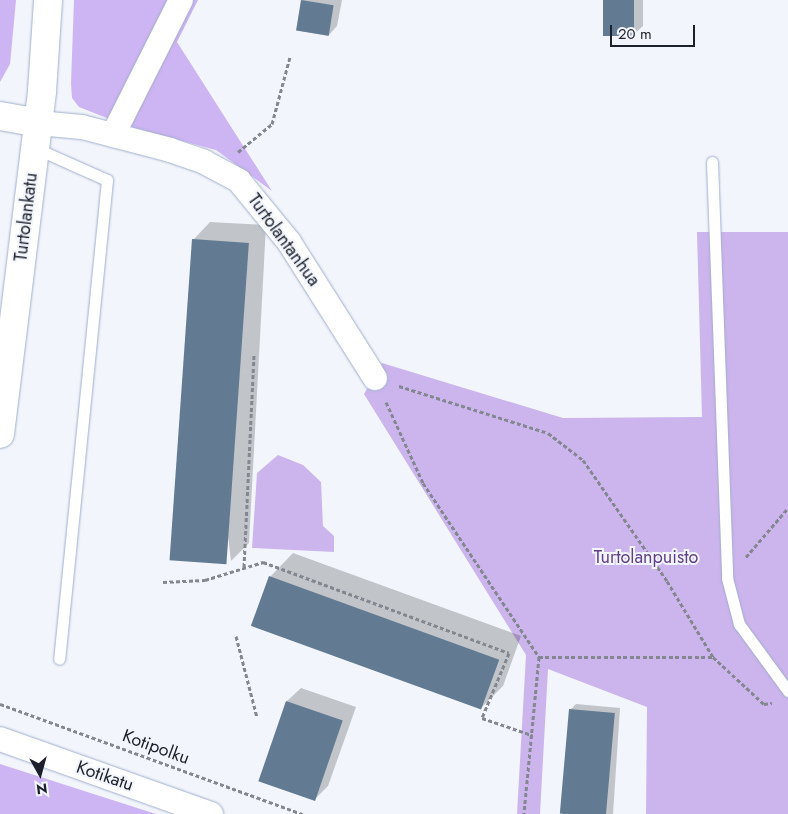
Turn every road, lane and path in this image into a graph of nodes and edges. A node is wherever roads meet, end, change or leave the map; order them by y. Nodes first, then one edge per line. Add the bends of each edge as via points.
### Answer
1 (48, 0) edge
2 (181, 0) edge
3 (290, 57) dead end
4 (0, 116) edge
5 (36, 135) junction
6 (113, 135) junction
7 (712, 162) dead end
8 (218, 169) junction
9 (254, 354) dead end
10 (375, 378) junction
11 (0, 434) edge
12 (788, 508) edge
13 (244, 568) junction
14 (727, 578) junction
15 (163, 582) dead end
16 (236, 636) dead end
17 (540, 657) junction
18 (713, 657) junction
19 (59, 659) dead end
20 (788, 691) edge
21 (780, 703) dead end
22 (0, 704) edge
23 (257, 717) dead end
24 (532, 735) junction
25 (0, 740) edge
26 (210, 814) edge
27 (303, 814) edge
28 (524, 814) edge

1 - 5 main road, Turtolankatu
2 - 6 street
3 - 8 path via 272,124
4 - 5 main road
5 - 6 street, Turtolantanhua
5 - 11 main road, Turtolankatu
5 - 19 lane via 106,180
6 - 8 street, Turtolantanhua
7 - 14 lane
8 - 10 street, Turtolantanhua via 239,181 265,208
9 - 13 path
10 - 17 path via 423,482
10 - 18 path via 548,433 583,460 668,581
12 - 14 path
13 - 15 path via 205,580
13 - 24 path via 263,562 509,652 482,718
14 - 20 lane via 739,624
16 - 23 path
17 - 18 path
17 - 24 path
18 - 21 path via 764,704
22 - 27 path, Kotipolku
24 - 28 path
25 - 26 street, Kotikatu

